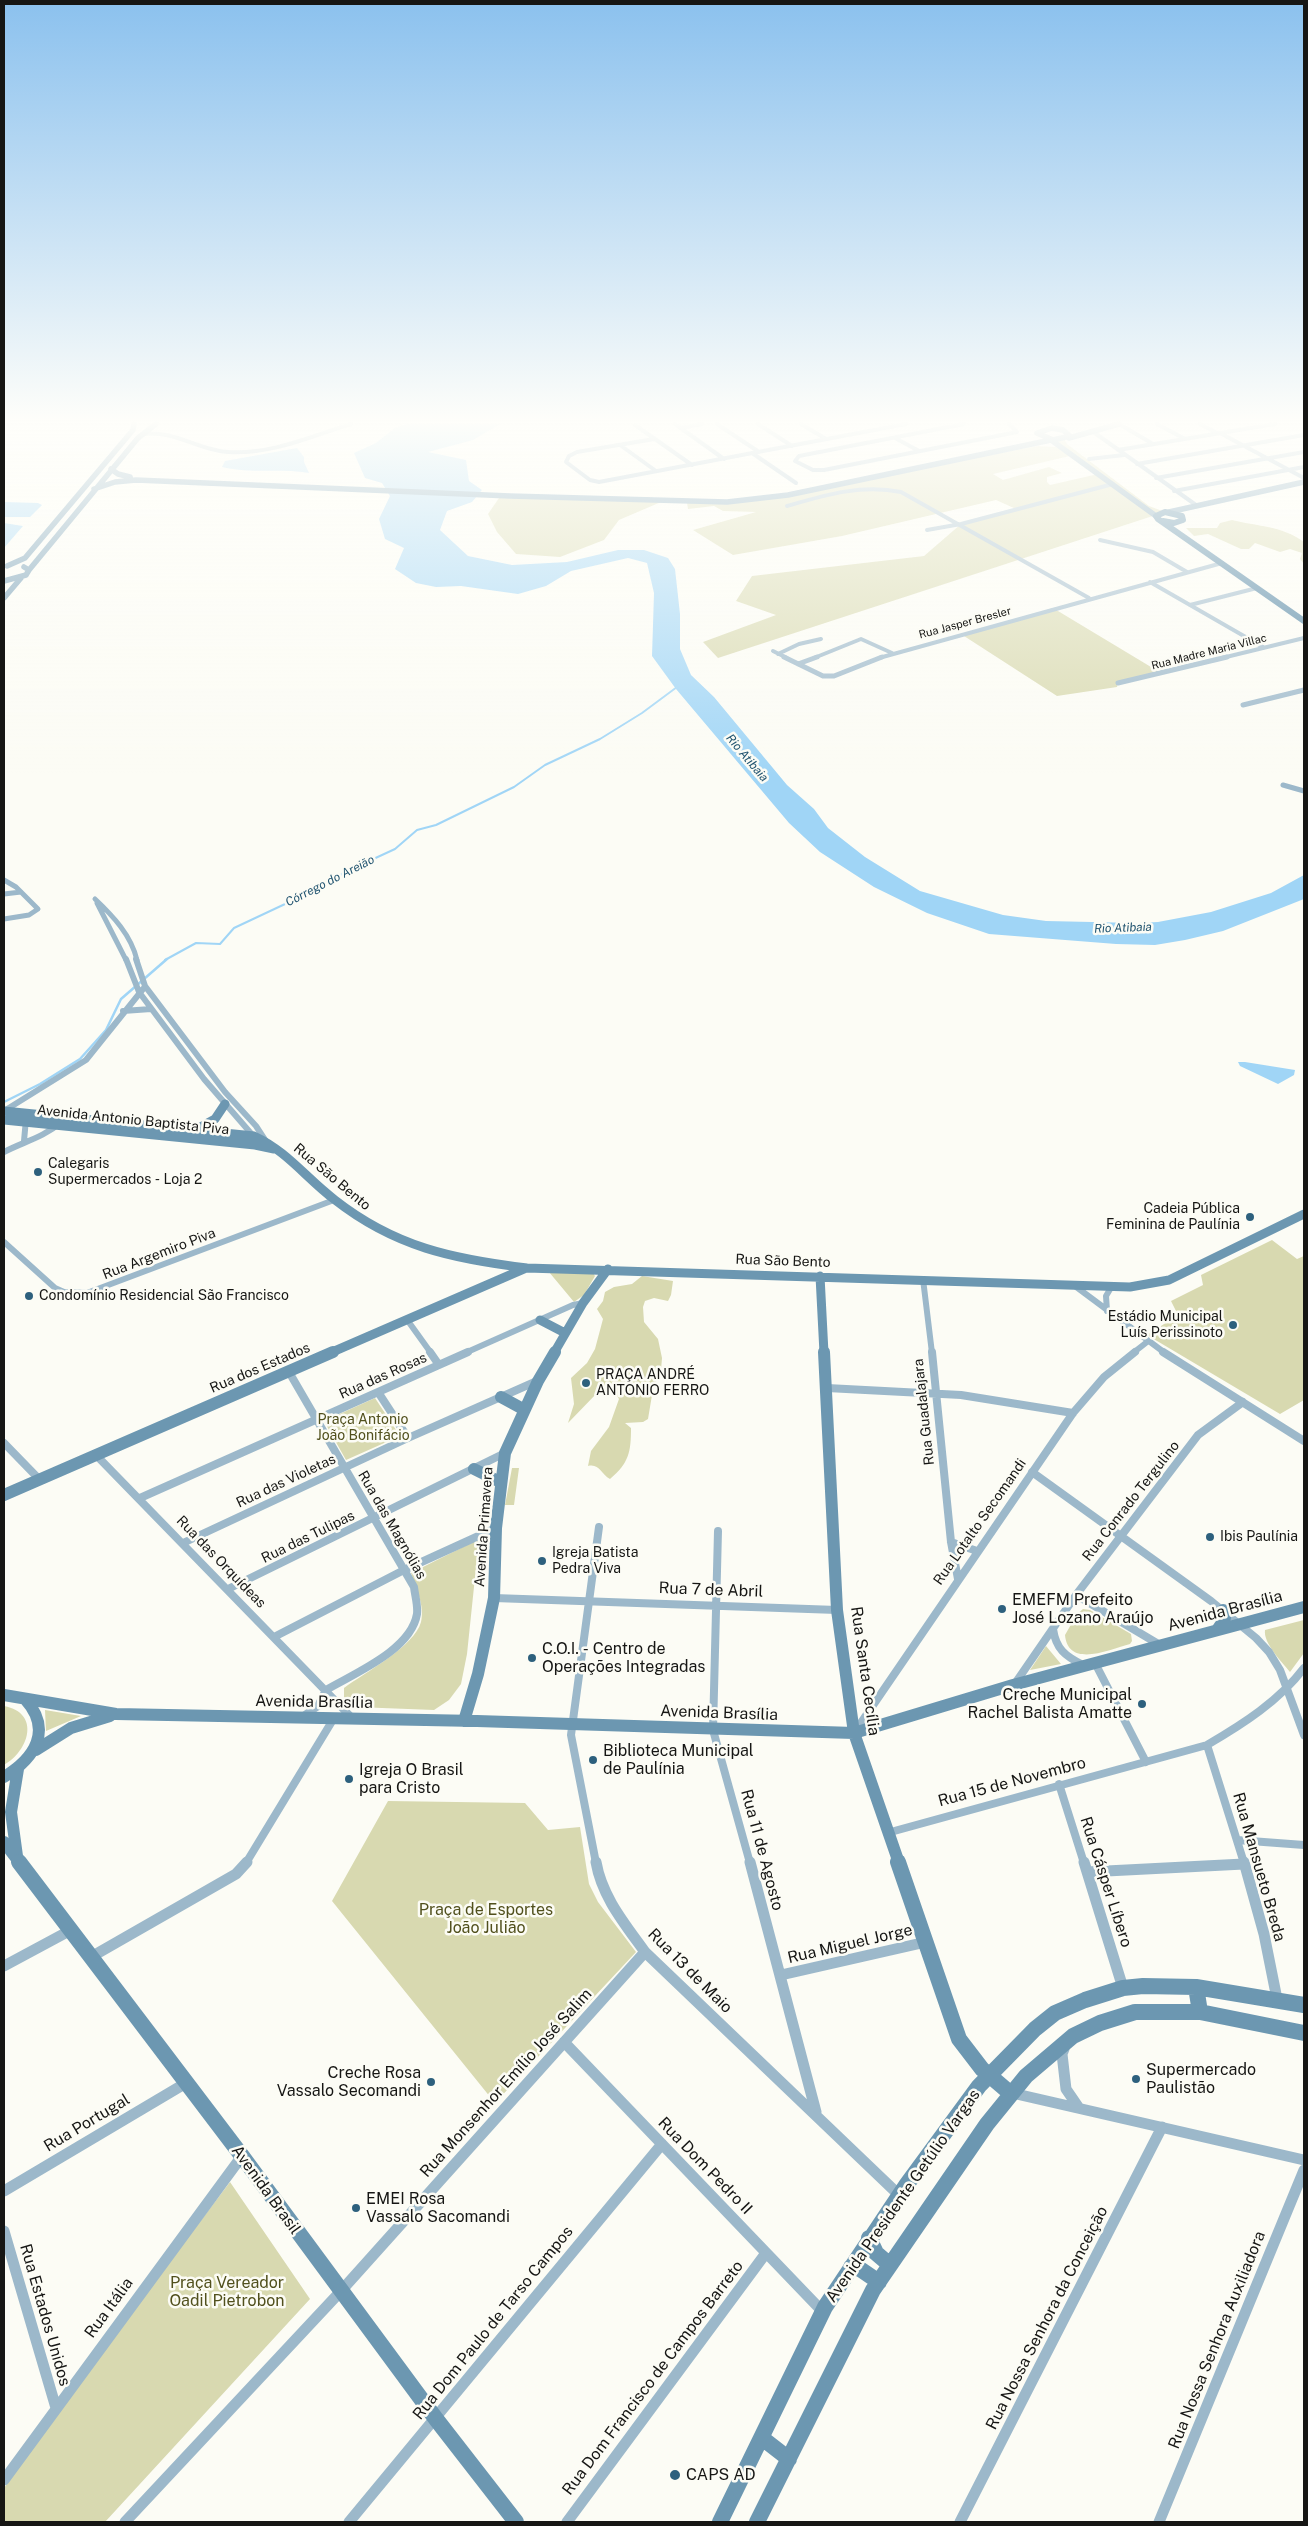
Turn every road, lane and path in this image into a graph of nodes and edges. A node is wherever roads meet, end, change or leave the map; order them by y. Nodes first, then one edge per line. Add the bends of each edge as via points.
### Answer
1 (39, 542) edge
2 (52, 542) edge
3 (992, 542) edge
4 (1108, 542) edge
5 (1192, 542) edge
6 (1208, 542) edge
7 (1222, 563) junction
8 (5, 566) edge
9 (29, 570) junction
10 (1187, 572) junction
11 (21, 578) junction
12 (4, 581) edge
13 (1150, 582) junction
14 (1257, 588) junction
15 (4, 598) edge
16 (1089, 598) junction
17 (1190, 605) junction
18 (1304, 614) edge
19 (1304, 621) edge
20 (1304, 638) edge
21 (821, 639) dead end
22 (1263, 647) junction
23 (892, 653) junction
24 (798, 664) junction
25 (1118, 683) dead end
26 (1304, 690) edge
27 (1243, 705) dead end
28 (1283, 784) dead end
29 (1304, 791) edge
30 (4, 880) edge
31 (21, 892) junction
32 (4, 894) edge
33 (4, 919) edge
34 (132, 944) junction
35 (121, 947) junction
36 (145, 986) junction
37 (139, 992) junction
38 (151, 1009) junction
39 (123, 1011) junction
40 (225, 1092) junction
41 (218, 1095) junction
42 (225, 1104) junction
43 (4, 1111) edge
44 (31, 1114) junction
45 (63, 1117) junction
46 (82, 1118) junction
47 (4, 1120) edge
48 (26, 1123) junction
49 (58, 1126) junction
50 (76, 1127) junction
51 (195, 1130) junction
52 (254, 1136) junction
53 (24, 1141) junction
54 (268, 1146) junction
55 (4, 1152) edge
56 (334, 1200) junction
57 (1304, 1214) edge
58 (4, 1242) edge
59 (484, 1263) junction
60 (527, 1268) junction
61 (608, 1269) junction
62 (820, 1276) junction
63 (923, 1279) junction
64 (487, 1286) junction
65 (1075, 1286) junction
66 (1112, 1286) junction
67 (583, 1303) junction
68 (1107, 1311) junction
69 (540, 1320) junction
70 (408, 1321) junction
71 (565, 1333) junction
72 (1147, 1342) junction
73 (439, 1365) junction
74 (289, 1372) junction
75 (538, 1381) junction
76 (827, 1388) junction
77 (378, 1392) junction
78 (937, 1393) junction
79 (501, 1396) junction
80 (1243, 1402) junction
81 (523, 1409) junction
82 (1073, 1413) junction
83 (316, 1419) junction
84 (408, 1438) junction
85 (1304, 1441) edge
86 (4, 1443) edge
87 (505, 1453) junction
88 (96, 1454) junction
89 (344, 1467) junction
90 (474, 1469) junction
91 (1032, 1472) junction
92 (39, 1479) junction
93 (500, 1482) junction
94 (4, 1494) edge
95 (140, 1498) junction
96 (374, 1519) junction
97 (599, 1527) dead end
98 (496, 1528) junction
99 (718, 1531) dead end
100 (1121, 1536) junction
101 (951, 1542) junction
102 (183, 1543) junction
103 (977, 1551) junction
104 (404, 1570) junction
105 (958, 1579) junction
106 (228, 1589) junction
107 (1076, 1594) junction
108 (494, 1598) junction
109 (590, 1601) junction
110 (718, 1605) junction
111 (1304, 1607) edge
112 (837, 1610) junction
113 (1222, 1610) junction
114 (1241, 1624) junction
115 (1053, 1628) junction
116 (1217, 1630) junction
117 (274, 1637) junction
118 (1160, 1645) junction
119 (1090, 1665) junction
120 (1304, 1668) edge
121 (1013, 1685) junction
122 (1288, 1689) junction
123 (326, 1690) junction
124 (4, 1695) edge
125 (26, 1699) junction
126 (116, 1714) junction
127 (298, 1718) junction
128 (334, 1718) junction
129 (353, 1719) junction
130 (464, 1721) junction
131 (573, 1724) junction
132 (713, 1730) junction
133 (854, 1733) junction
134 (1304, 1735) edge
135 (1207, 1745) junction
136 (31, 1754) junction
137 (1146, 1762) junction
138 (18, 1769) junction
139 (4, 1777) edge
140 (1059, 1784) junction
141 (887, 1833) junction
142 (1236, 1840) junction
143 (4, 1842) edge
144 (1304, 1846) edge
145 (17, 1858) junction
146 (1244, 1864) junction
147 (1087, 1872) junction
148 (71, 1930) junction
149 (926, 1942) junction
150 (645, 1952) junction
151 (92, 1957) junction
152 (4, 1966) edge
153 (781, 1975) junction
154 (1196, 1987) junction
155 (1124, 1988) junction
156 (1277, 1999) junction
157 (1304, 2005) edge
158 (1200, 2012) junction
159 (1304, 2033) edge
160 (1066, 2041) junction
161 (564, 2042) junction
162 (987, 2076) junction
163 (186, 2083) junction
164 (1010, 2093) junction
165 (1079, 2108) junction
166 (816, 2113) junction
167 (1162, 2128) junction
168 (662, 2144) junction
169 (242, 2156) junction
170 (1304, 2160) edge
171 (1304, 2170) edge
172 (4, 2191) edge
173 (900, 2195) junction
174 (4, 2230) edge
175 (869, 2238) junction
176 (766, 2253) junction
177 (890, 2265) junction
178 (851, 2267) junction
179 (879, 2282) junction
180 (340, 2291) junction
181 (823, 2312) junction
182 (56, 2408) junction
183 (436, 2419) junction
184 (762, 2438) junction
185 (789, 2459) junction
186 (4, 2480) edge
187 (125, 2522) edge
188 (348, 2522) edge
189 (516, 2522) edge
190 (566, 2522) edge
191 (720, 2522) edge
192 (757, 2522) edge
193 (960, 2522) edge
194 (1159, 2522) edge

1 - 8 main road via 25,558
2 - 9 main road
3 - 16 street
4 - 10 street via 1153,552
5 - 7 main road
6 - 18 main road
7 - 10 street, Rua Jasper Bresler
7 - 14 main road
8 - 9 main road
9 - 11 main road
10 - 13 street, Rua Jasper Bresler
11 - 12 main road
11 - 15 main road
13 - 16 street, Rua Jasper Bresler
13 - 17 street
14 - 17 street
14 - 19 main road
16 - 23 street, Rua Jasper Bresler
17 - 22 street
20 - 22 street, Rua Madre Maria Villac
21 - 24 street via 776,653
22 - 25 street, Rua Madre Maria Villac
23 - 24 street, Rua Jasper Bresler via 832,677
23 - 24 street via 860,639
26 - 27 street
28 - 29 street
30 - 31 street
31 - 32 street
31 - 33 street via 37,907 36,912
34 - 35 street
34 - 35 street, Rua São Bento via 95,898
34 - 36 street, Rua São Bento
35 - 37 street, Rua São Bento
36 - 37 street
36 - 40 street, Rua São Bento
37 - 38 street, Rua São Bento
37 - 39 street
38 - 39 street
38 - 41 street, Rua São Bento
39 - 43 street via 86,1060
40 - 41 street
40 - 54 street, Rua São Bento via 248,1116
41 - 42 street, Rua São Bento
42 - 51 main road via 215,1119
42 - 52 street, Rua São Bento
43 - 44 main road, Avenida Antonio Baptista Piva
44 - 45 main road, Avenida Antonio Baptista Piva
44 - 48 street
45 - 46 main road, Avenida Antonio Baptista Piva
45 - 49 street
46 - 50 main road
46 - 51 main road, Avenida Antonio Baptista Piva
47 - 48 main road, Avenida Antonio Baptista Piva
48 - 49 main road, Avenida Antonio Baptista Piva
48 - 53 street
49 - 50 main road, Avenida Antonio Baptista Piva
49 - 53 street
50 - 54 main road, Avenida Antonio Baptista Piva
51 - 52 main road, Avenida Antonio Baptista Piva
52 - 54 main road, Rua São Bento
53 - 55 street
54 - 56 main road, Rua São Bento
56 - 58 street, Rua Argemiro Piva via 87,1293 64,1292 55,1288
56 - 59 main road, Rua São Bento via 367,1223 412,1247 440,1256
57 - 66 main road, Rua São Bento via 1169,1280 1151,1285
59 - 60 main road, Rua São Bento
59 - 64 main road via 493,1274
60 - 61 main road, Rua São Bento
60 - 64 main road, Rua dos Estados
61 - 62 main road, Rua São Bento
61 - 67 main road, Avenida Primavera
62 - 63 main road, Rua São Bento
62 - 76 main road, Rua Santa Cecília
63 - 65 main road, Rua São Bento
63 - 78 street, Rua Guadalajara
64 - 70 main road, Rua dos Estados
65 - 66 main road, Rua São Bento
65 - 68 street
66 - 68 street via 1106,1296
67 - 69 street, Rua das Rosas
67 - 71 main road, Avenida Primavera
68 - 72 street
69 - 71 main road
69 - 73 street, Rua das Rosas
70 - 73 street
70 - 74 main road, Rua dos Estados
71 - 75 main road, Avenida Primavera
72 - 80 street
72 - 82 street, Rua Lotalto Secomandi via 1104,1377
73 - 77 street, Rua das Rosas
74 - 83 street, Rua das Magnólias
74 - 88 main road, Rua dos Estados
75 - 79 street, Rua das Violetas
75 - 81 main road, Avenida Primavera
76 - 78 street
76 - 112 main road, Rua Santa Cecília
77 - 83 street, Rua das Rosas
77 - 84 street
78 - 82 street
78 - 101 street, Rua Guadalajara
79 - 81 main road
79 - 84 street, Rua das Violetas
80 - 85 street
80 - 100 street, Rua Conrado Tergulino via 1198,1435
81 - 87 main road, Avenida Primavera
82 - 91 street, Rua Lotalto Secomandi
83 - 89 street, Rua das Magnólias
83 - 95 street, Rua das Rosas
84 - 89 street, Rua das Violetas
86 - 92 street
87 - 90 street, Rua das Tulipas
87 - 93 main road, Avenida Primavera
88 - 92 main road, Rua dos Estados
88 - 95 street, Rua das Orquídeas
89 - 96 street, Rua das Magnólias
89 - 102 street, Rua das Violetas
90 - 93 main road
90 - 96 street, Rua das Tulipas
91 - 100 street
91 - 103 street, Rua Lotalto Secomandi
92 - 94 main road, Rua dos Estados
93 - 98 main road, Avenida Primavera
95 - 102 street, Rua das Orquídeas
96 - 104 street, Rua das Magnólias
96 - 106 street, Rua das Tulipas
97 - 109 street, Rua 13 de Maio
98 - 104 street
98 - 108 main road, Avenida Primavera
99 - 110 street, Rua 11 de Agosto
100 - 107 street, Rua Conrado Tergulino
100 - 113 street
101 - 103 street
101 - 105 street, Rua Guadalajara
102 - 106 street, Rua das Orquídeas
103 - 105 street, Rua Lotalto Secomandi
104 - 117 street
104 - 123 street, Rua das Magnólias via 414,1587 417,1615 408,1636 391,1651
105 - 133 street, Rua Lotalto Secomandi
106 - 117 street, Rua das Orquídeas
107 - 115 street, Rua Conrado Tergulino
107 - 118 street
108 - 109 street, Rua 7 de Abril
108 - 130 main road, Avenida Primavera
109 - 110 street, Rua 7 de Abril
109 - 131 street, Rua 13 de Maio
110 - 112 street, Rua 7 de Abril
110 - 132 street, Rua 11 de Agosto
111 - 114 main road, Avenida Brasília
112 - 133 main road, Rua Santa Cecília
113 - 114 street
113 - 116 main road via 1225,1618
114 - 116 main road, Avenida Brasília
114 - 122 street via 1269,1652
115 - 119 street via 1058,1650 1065,1657
115 - 121 street, Rua Conrado Tergulino
116 - 118 main road, Avenida Brasília
117 - 123 street, Rua das Orquídeas
118 - 119 main road, Avenida Brasília
119 - 121 main road, Avenida Brasília
119 - 137 street
120 - 122 street, Rua 15 de Novembro
121 - 133 main road, Avenida Brasília
122 - 134 street
122 - 135 street, Rua 15 de Novembro via 1235,1729
123 - 127 street via 318,1706
123 - 129 street, Rua das Orquídeas
124 - 125 main road, Avenida Brasília
125 - 126 main road, Avenida Brasília
125 - 136 main road via 41,1722
126 - 127 main road, Avenida Brasília
126 - 136 main road, Avenida Brasília via 76,1724 49,1738
127 - 128 main road, Avenida Brasília
128 - 129 main road, Avenida Brasília
128 - 151 street via 244,1867
129 - 130 main road, Avenida Brasília
130 - 131 main road, Avenida Brasília
131 - 132 main road, Avenida Brasília
131 - 150 street, Rua 13 de Maio via 571,1735 599,1879 614,1908
132 - 133 main road, Avenida Brasília
132 - 153 street, Rua 11 de Agosto
133 - 141 main road, Rua Santa Cecília
135 - 137 street, Rua 15 de Novembro
135 - 142 street, Rua Mansueto Breda
136 - 138 main road
137 - 140 street, Rua 15 de Novembro
138 - 139 main road
138 - 145 main road, Avenida Brasil via 10,1802
140 - 141 street, Rua 15 de Novembro
140 - 147 street, Rua Cásper Líbero
141 - 149 main road, Rua Santa Cecília
142 - 144 street
142 - 146 street, Rua Mansueto Breda
143 - 145 main road, Avenida Brasil
145 - 148 main road, Avenida Brasil
146 - 147 street
146 - 156 street, Rua Mansueto Breda via 1272,1966
147 - 155 street, Rua Cásper Líbero
148 - 151 main road, Avenida Brasil
148 - 152 street
149 - 153 street, Rua Miguel Jorge
149 - 162 main road, Rua Santa Cecília via 959,2040 969,2057
150 - 161 street, Rua Monsenhor Emílio José Salim
150 - 166 street, Rua 13 de Maio
151 - 163 main road, Avenida Brasil
153 - 166 street, Rua 11 de Agosto
154 - 155 main road, Avenida Presidente Getúlio Vargas
154 - 156 main road, Avenida Presidente Getúlio Vargas
154 - 158 main road
155 - 162 main road, Avenida Presidente Getúlio Vargas via 1055,2013
156 - 157 main road, Avenida Presidente Getúlio Vargas
158 - 159 main road, Avenida Presidente Getúlio Vargas
158 - 160 main road, Avenida Presidente Getúlio Vargas via 1135,2012 1100,2023
160 - 164 main road, Avenida Presidente Getúlio Vargas
160 - 165 street via 1062,2054 1066,2089
161 - 168 street, Rua Dom Pedro II
161 - 180 street, Rua Monsenhor Emílio José Salim
162 - 164 main road, Rua Santa Cecília
162 - 173 main road, Avenida Presidente Getúlio Vargas
163 - 169 main road, Avenida Brasil
163 - 172 street, Rua Portugal
164 - 165 street
164 - 177 main road, Avenida Presidente Getúlio Vargas
165 - 167 street
166 - 173 street, Rua 13 de Maio
167 - 170 street
167 - 193 street, Rua Nossa Senhora da Conceição
168 - 176 street, Rua Dom Pedro II
168 - 183 street, Rua Dom Paulo de Tarso Campos
169 - 180 main road, Avenida Brasil
169 - 182 street, Rua Itália
171 - 194 street, Rua Nossa Senhora Auxiliadora
173 - 175 main road, Avenida Presidente Getúlio Vargas
174 - 182 street, Rua Estados Unidos
175 - 177 main road via 876,2253
175 - 178 main road, Avenida Presidente Getúlio Vargas
176 - 181 street, Rua Dom Pedro II
176 - 190 street, Rua Dom Francisco de Campos Barreto
177 - 179 main road, Avenida Presidente Getúlio Vargas
178 - 179 main road
178 - 181 main road, Avenida Presidente Getúlio Vargas
179 - 185 main road, Avenida Presidente Getúlio Vargas
180 - 183 main road, Avenida Brasil
180 - 187 street, Rua Monsenhor Emílio José Salim
181 - 184 main road, Avenida Presidente Getúlio Vargas
182 - 186 street, Rua Itália
183 - 188 street, Rua Dom Paulo de Tarso Campos
183 - 189 main road, Avenida Brasil
184 - 185 main road
184 - 191 main road, Avenida Presidente Getúlio Vargas
185 - 192 main road, Avenida Presidente Getúlio Vargas

